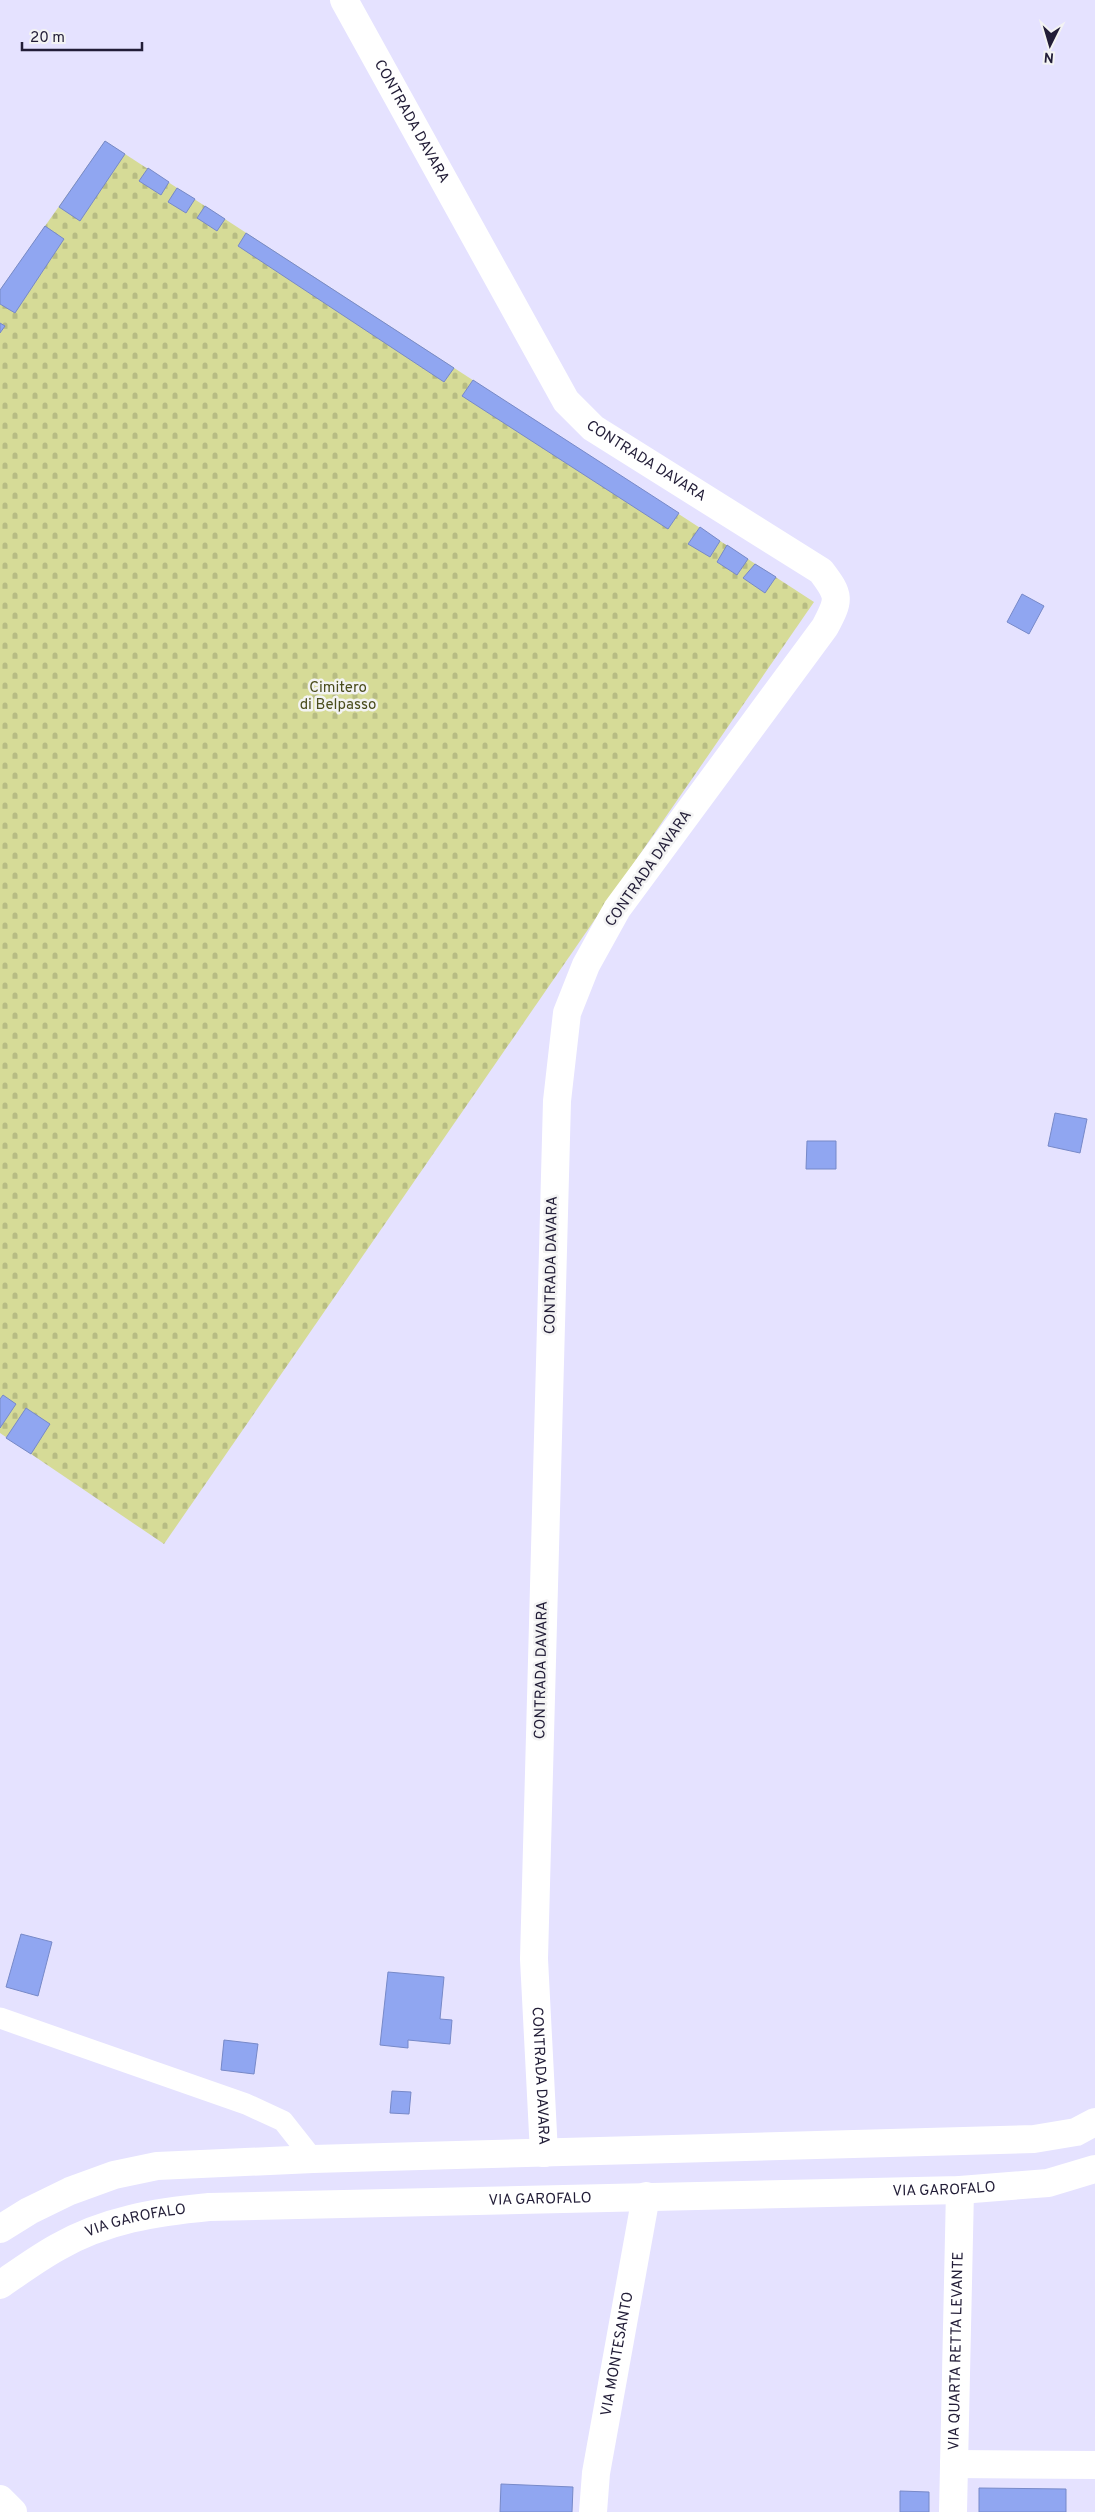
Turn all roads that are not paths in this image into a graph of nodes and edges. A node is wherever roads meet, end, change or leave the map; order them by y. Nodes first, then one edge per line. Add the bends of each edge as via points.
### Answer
1 (344, 0) edge
2 (0, 2018) edge
3 (1095, 2122) edge
4 (544, 2154) junction
5 (313, 2159) junction
6 (1095, 2169) edge
7 (960, 2190) junction
8 (646, 2196) junction
9 (0, 2229) edge
10 (0, 2285) edge
11 (954, 2464) junction
12 (1095, 2465) edge
13 (0, 2500) edge
14 (0, 2510) edge
15 (4, 2512) edge
16 (13, 2512) edge
17 (593, 2512) edge
18 (953, 2512) edge

1 - 4 street, CONTRADA DAVARA via 566,401 592,428 821,571 836,590 835,608 825,627 617,909 586,965 567,1013 556,1111 534,1959
2 - 5 lane via 246,2104 283,2121
3 - 4 street via 1076,2132 1034,2140
4 - 5 street
5 - 9 street via 157,2166 114,2175 70,2191
6 - 7 street, VIA GAROFALO via 1048,2184
7 - 8 street, VIA GAROFALO
7 - 11 street, VIA QUARTA RETTA LEVANTE
8 - 10 street, VIA GAROFALO via 209,2207 164,2211 92,2231 59,2246
8 - 17 street, VIA MONTESANTO via 596,2473
11 - 12 street
11 - 18 street, VIA QUARTA RETTA LEVANTE
13 - 16 street
14 - 15 street

